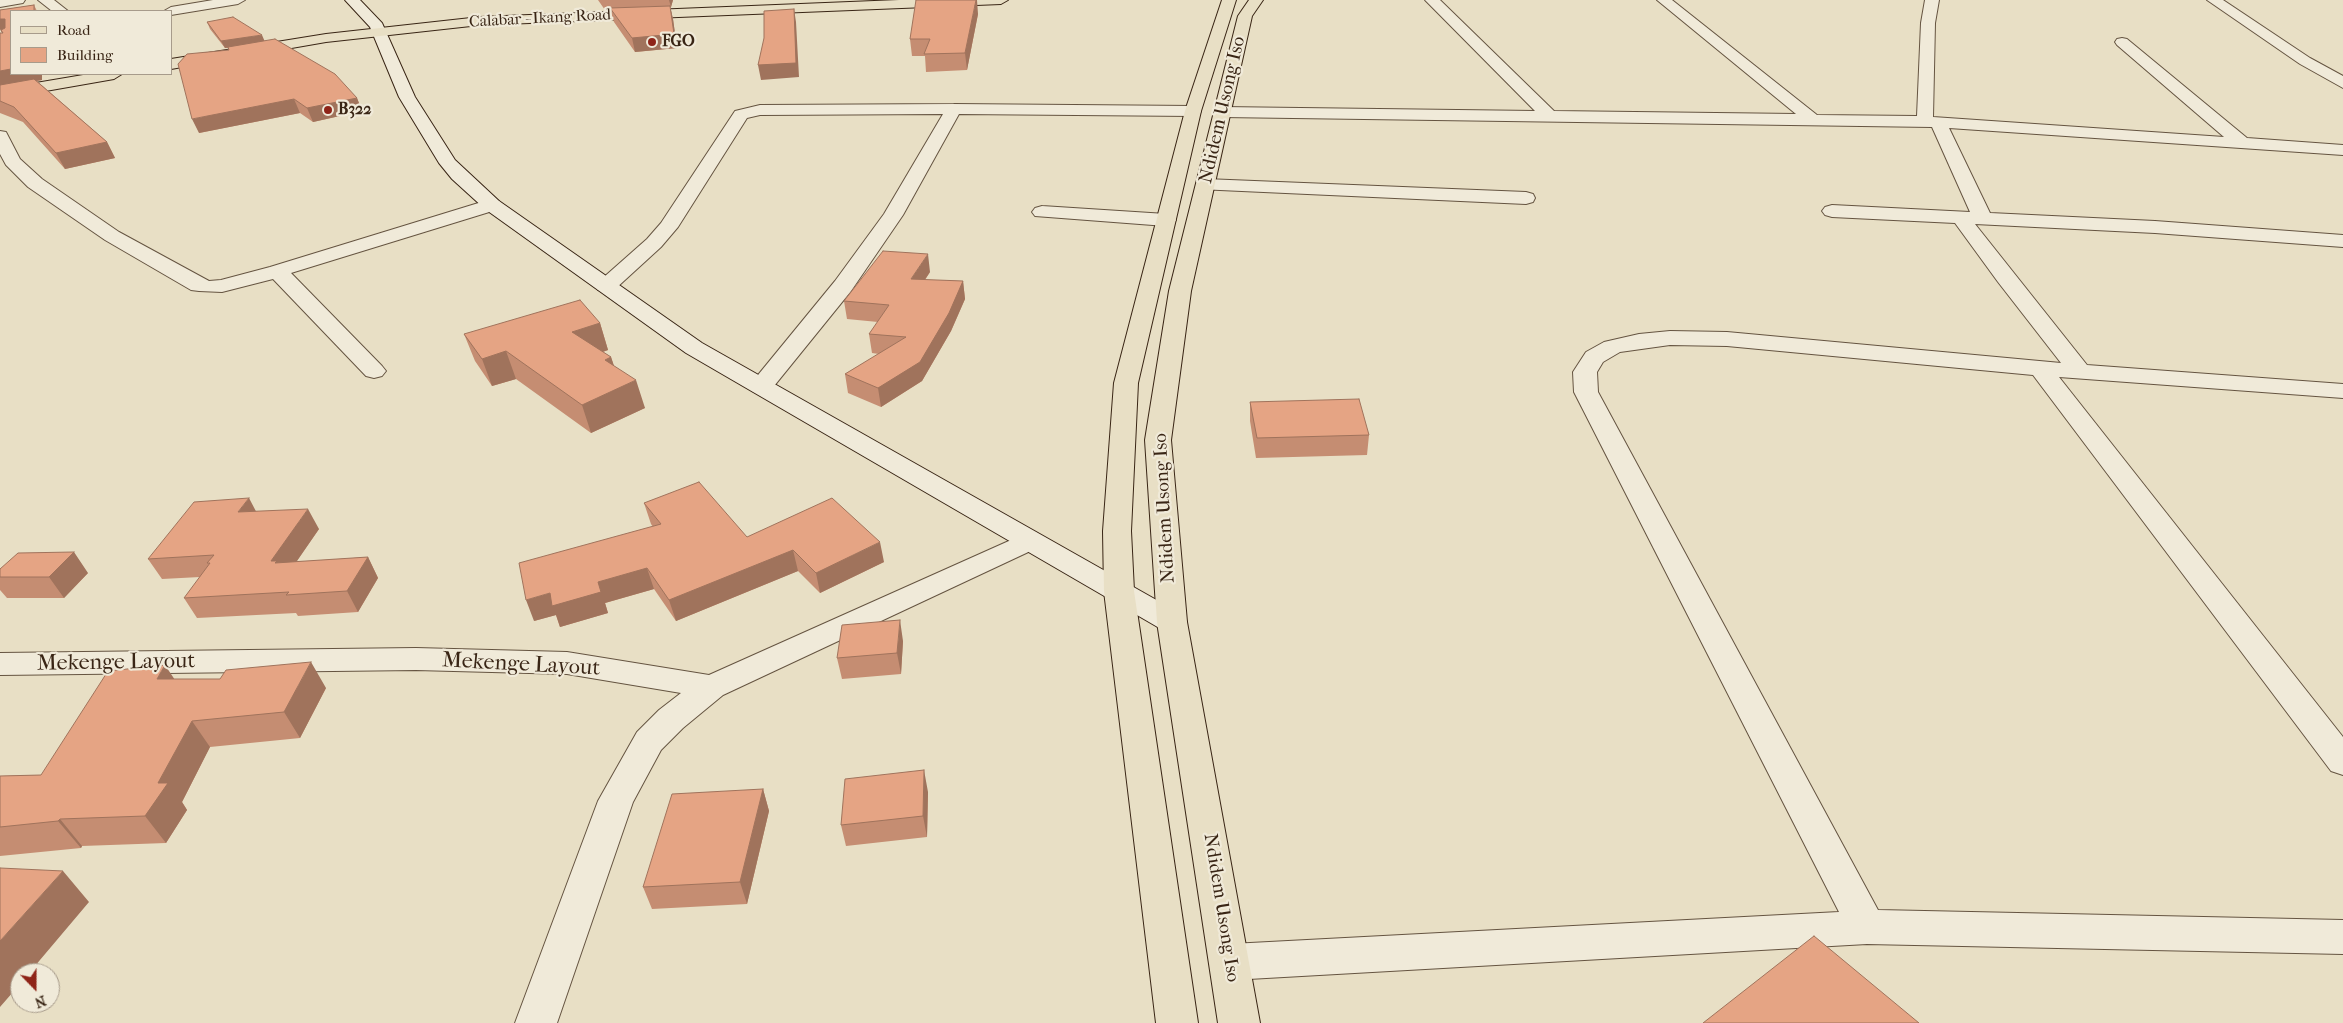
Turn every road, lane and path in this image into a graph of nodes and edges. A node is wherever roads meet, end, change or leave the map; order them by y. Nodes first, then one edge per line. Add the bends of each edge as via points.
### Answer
1 (18, 0) edge
2 (45, 0) edge
3 (238, 0) edge
4 (352, 0) edge
5 (825, 0) edge
6 (1001, 0) edge
7 (1230, 0) edge
8 (1256, 0) edge
9 (1432, 0) edge
10 (1664, 0) edge
11 (1932, 0) edge
12 (2214, 0) edge
13 (0, 3) edge
14 (60, 10) edge
15 (172, 12) edge
16 (378, 29) junction
17 (2122, 42) dead end
18 (172, 58) edge
19 (172, 64) edge
20 (74, 75) edge
21 (108, 75) edge
22 (2343, 83) edge
23 (0, 88) edge
24 (0, 94) edge
25 (954, 109) junction
26 (1193, 110) junction
27 (1222, 112) junction
28 (1549, 116) junction
29 (1813, 120) junction
30 (1932, 122) junction
31 (0, 136) edge
32 (2242, 143) junction
33 (2343, 150) edge
34 (1205, 185) junction
35 (1526, 198) dead end
36 (492, 205) junction
37 (1832, 211) dead end
38 (1042, 212) dead end
39 (1961, 218) junction
40 (1983, 219) junction
41 (1166, 220) junction
42 (2343, 241) edge
43 (277, 271) junction
44 (606, 285) junction
45 (2040, 369) junction
46 (374, 371) dead end
47 (2080, 372) junction
48 (761, 386) junction
49 (2343, 391) edge
50 (1029, 541) junction
51 (1119, 590) junction
52 (1172, 622) junction
53 (0, 664) edge
54 (712, 686) junction
55 (2343, 762) edge
56 (1867, 927) junction
57 (2343, 937) edge
58 (1230, 962) junction
59 (536, 1023) edge
60 (1177, 1023) edge
61 (1239, 1023) edge

1 - 13 street
2 - 14 street
3 - 15 street
4 - 16 street
5 - 16 main road, Calabar - Ikang Road via 534,12
6 - 16 main road, Calabar - Ikang Road via 587,15
7 - 26 main road, Ndidem Usong Iso
8 - 27 main road, Ndidem Usong Iso via 1245,16
9 - 28 street
10 - 29 street
11 - 30 street via 1928,23
12 - 22 street
16 - 18 main road, Calabar - Ikang Road
16 - 19 main road, Calabar - Ikang Road
16 - 36 street via 407,97 448,163
17 - 32 street
20 - 23 main road
21 - 24 main road
25 - 26 street
25 - 44 street via 760,110 745,113 668,227
25 - 48 street via 893,215 843,286
26 - 41 main road, Ndidem Usong Iso
27 - 28 street
27 - 34 main road, Ndidem Usong Iso
28 - 29 street
29 - 30 street
30 - 32 street
30 - 40 street
31 - 43 street via 12,161 35,183 112,236 199,285 222,286
32 - 33 street
34 - 35 street
34 - 52 main road, Ndidem Usong Iso via 1180,290 1158,440
36 - 43 street
36 - 44 street
37 - 39 street
38 - 41 street
39 - 40 street
39 - 47 street
40 - 42 street
41 - 51 main road, Ndidem Usong Iso via 1126,383 1117,531
43 - 46 street
44 - 48 street via 694,348
45 - 47 street
45 - 55 street
45 - 56 street via 1726,339 1670,338 1612,347 1594,358 1585,372 1586,392
47 - 49 street
48 - 50 street
50 - 51 street
50 - 54 street
51 - 52 street
51 - 60 main road, Ndidem Usong Iso
52 - 58 main road, Ndidem Usong Iso
53 - 54 street, Mekenge Layout via 416,659 558,663
54 - 59 street via 649,741 630,772 616,801
56 - 57 street
56 - 58 street
58 - 61 main road, Ndidem Usong Iso

